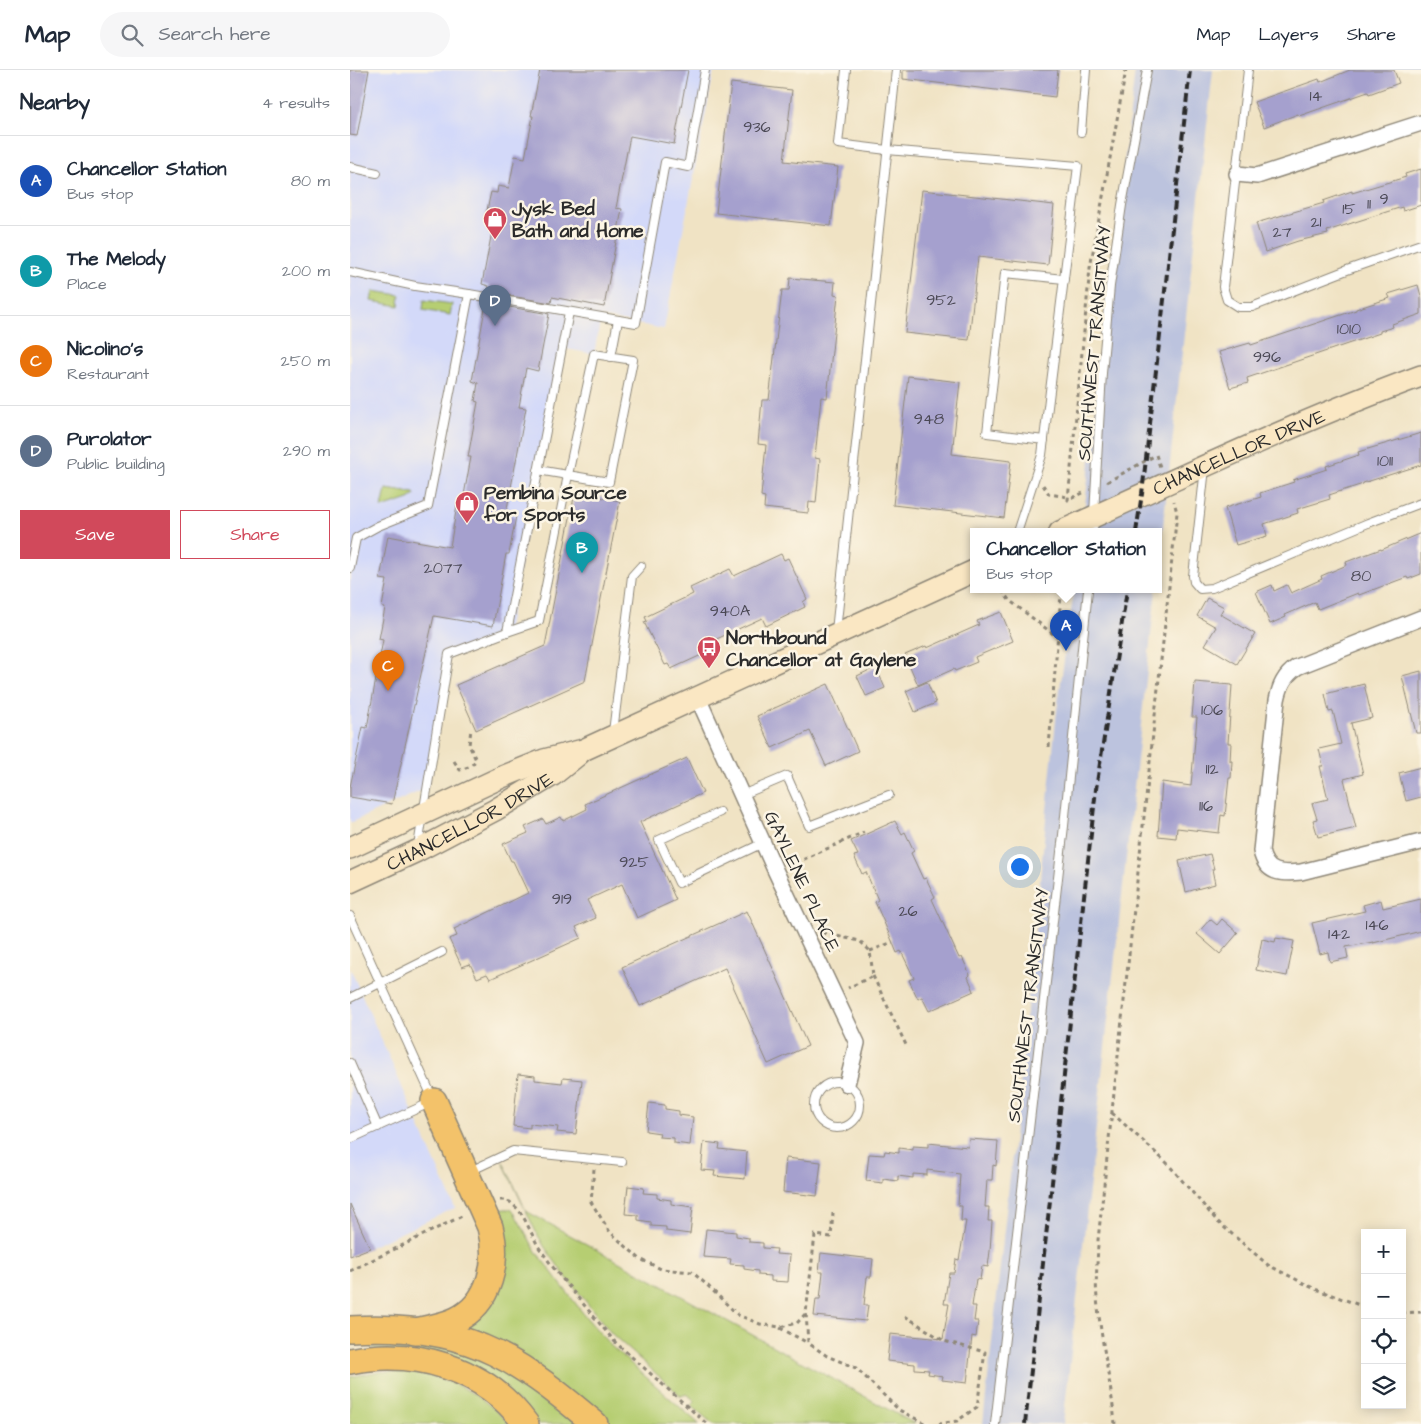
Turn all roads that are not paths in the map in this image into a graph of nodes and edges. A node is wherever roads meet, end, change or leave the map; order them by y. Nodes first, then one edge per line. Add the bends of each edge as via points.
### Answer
1 (706, 70) edge
2 (846, 70) edge
3 (896, 70) edge
4 (1086, 70) edge
5 (1148, 70) edge
6 (1248, 70) edge
7 (1421, 124) edge
8 (1081, 132) dead end
9 (887, 150) junction
10 (350, 167) edge
11 (377, 172) dead end
12 (1237, 174) junction
13 (1421, 244) edge
14 (350, 272) edge
15 (1064, 280) junction
16 (470, 294) junction
17 (569, 312) junction
18 (618, 320) junction
19 (612, 357) junction
20 (1421, 376) edge
21 (1044, 440) junction
22 (1206, 466) junction
23 (538, 470) junction
24 (568, 475) junction
25 (1421, 504) edge
26 (1094, 524) edge
27 (1018, 528) edge
28 (1077, 528) edge
29 (641, 566) dead end
30 (350, 568) edge
31 (970, 573) edge
32 (1088, 593) edge
33 (1421, 618) edge
34 (507, 632) junction
35 (836, 633) junction
36 (698, 698) junction
37 (613, 736) junction
38 (583, 750) junction
39 (742, 795) junction
40 (889, 795) dead end
41 (720, 812) dead end
42 (423, 815) junction
43 (1421, 842) edge
44 (763, 843) junction
45 (350, 848) edge
46 (417, 851) junction
47 (350, 882) edge
48 (350, 916) edge
49 (442, 952) dead end
50 (381, 983) junction
51 (350, 998) edge
52 (350, 1063) edge
53 (846, 1084) junction
54 (434, 1101) junction
55 (378, 1127) junction
56 (350, 1139) edge
57 (622, 1162) dead end
58 (466, 1172) junction
59 (350, 1329) edge
60 (415, 1331) junction
61 (350, 1361) edge
62 (526, 1424) edge
63 (594, 1424) edge
64 (996, 1424) edge

1 - 18 lane via 688,167 665,162 636,323
2 - 9 lane via 838,144
3 - 9 lane
4 - 8 lane
5 - 26 lane, SOUTHWEST TRANSITWAY via 1110,286
6 - 12 lane
7 - 12 street via 1257,176
9 - 15 lane via 1078,166
9 - 35 lane
10 - 11 lane
12 - 13 lane via 1224,287 1227,300 1238,307 1252,307
14 - 16 lane
15 - 21 lane
15 - 21 lane via 1005,273 987,432
16 - 17 lane
16 - 30 lane via 428,506 356,538
17 - 18 lane
17 - 23 lane
18 - 19 lane
19 - 24 lane via 594,354
19 - 24 lane via 632,360 610,482
20 - 22 street, CHANCELLOR DRIVE via 1369,395
21 - 27 lane
22 - 25 lane via 1193,576 1200,588 1212,588 1359,526
22 - 26 street, CHANCELLOR DRIVE
23 - 24 lane
23 - 34 lane
24 - 34 lane via 539,621
26 - 28 street, CHANCELLOR DRIVE
29 - 37 lane via 632,576
31 - 35 street, CHANCELLOR DRIVE
32 - 64 lane, SOUTHWEST TRANSITWAY
33 - 43 street via 1297,667 1283,680 1277,700 1261,851 1263,861 1270,868 1284,874
34 - 42 lane via 450,654
35 - 36 street, CHANCELLOR DRIVE
36 - 37 street, CHANCELLOR DRIVE
36 - 39 street, GAYLENE PLACE
37 - 38 street, CHANCELLOR DRIVE
38 - 42 street, CHANCELLOR DRIVE via 544,760 502,777
38 - 46 street, CHANCELLOR DRIVE via 553,775
39 - 40 lane via 787,776 809,826
39 - 44 street, GAYLENE PLACE
41 - 44 lane via 659,840 679,882
42 - 45 street, CHANCELLOR DRIVE
42 - 46 lane
44 - 53 street, GAYLENE PLACE via 857,1042
46 - 47 street, CHANCELLOR DRIVE
48 - 50 lane
49 - 50 lane
50 - 51 lane
50 - 54 lane
52 - 55 lane
53 - 53 lane via 831,1083 818,1093 814,1108 821,1122 828,1126 844,1127 856,1119 861,1104 859,1096
54 - 55 lane
54 - 58 main road
55 - 56 lane
57 - 58 lane via 513,1151
58 - 60 main road via 492,1235 494,1257 489,1283 479,1301 466,1314 443,1325
59 - 60 main road
60 - 63 main road via 452,1337 494,1352 538,1379
61 - 62 main road via 374,1357 419,1359 463,1372 497,1393

